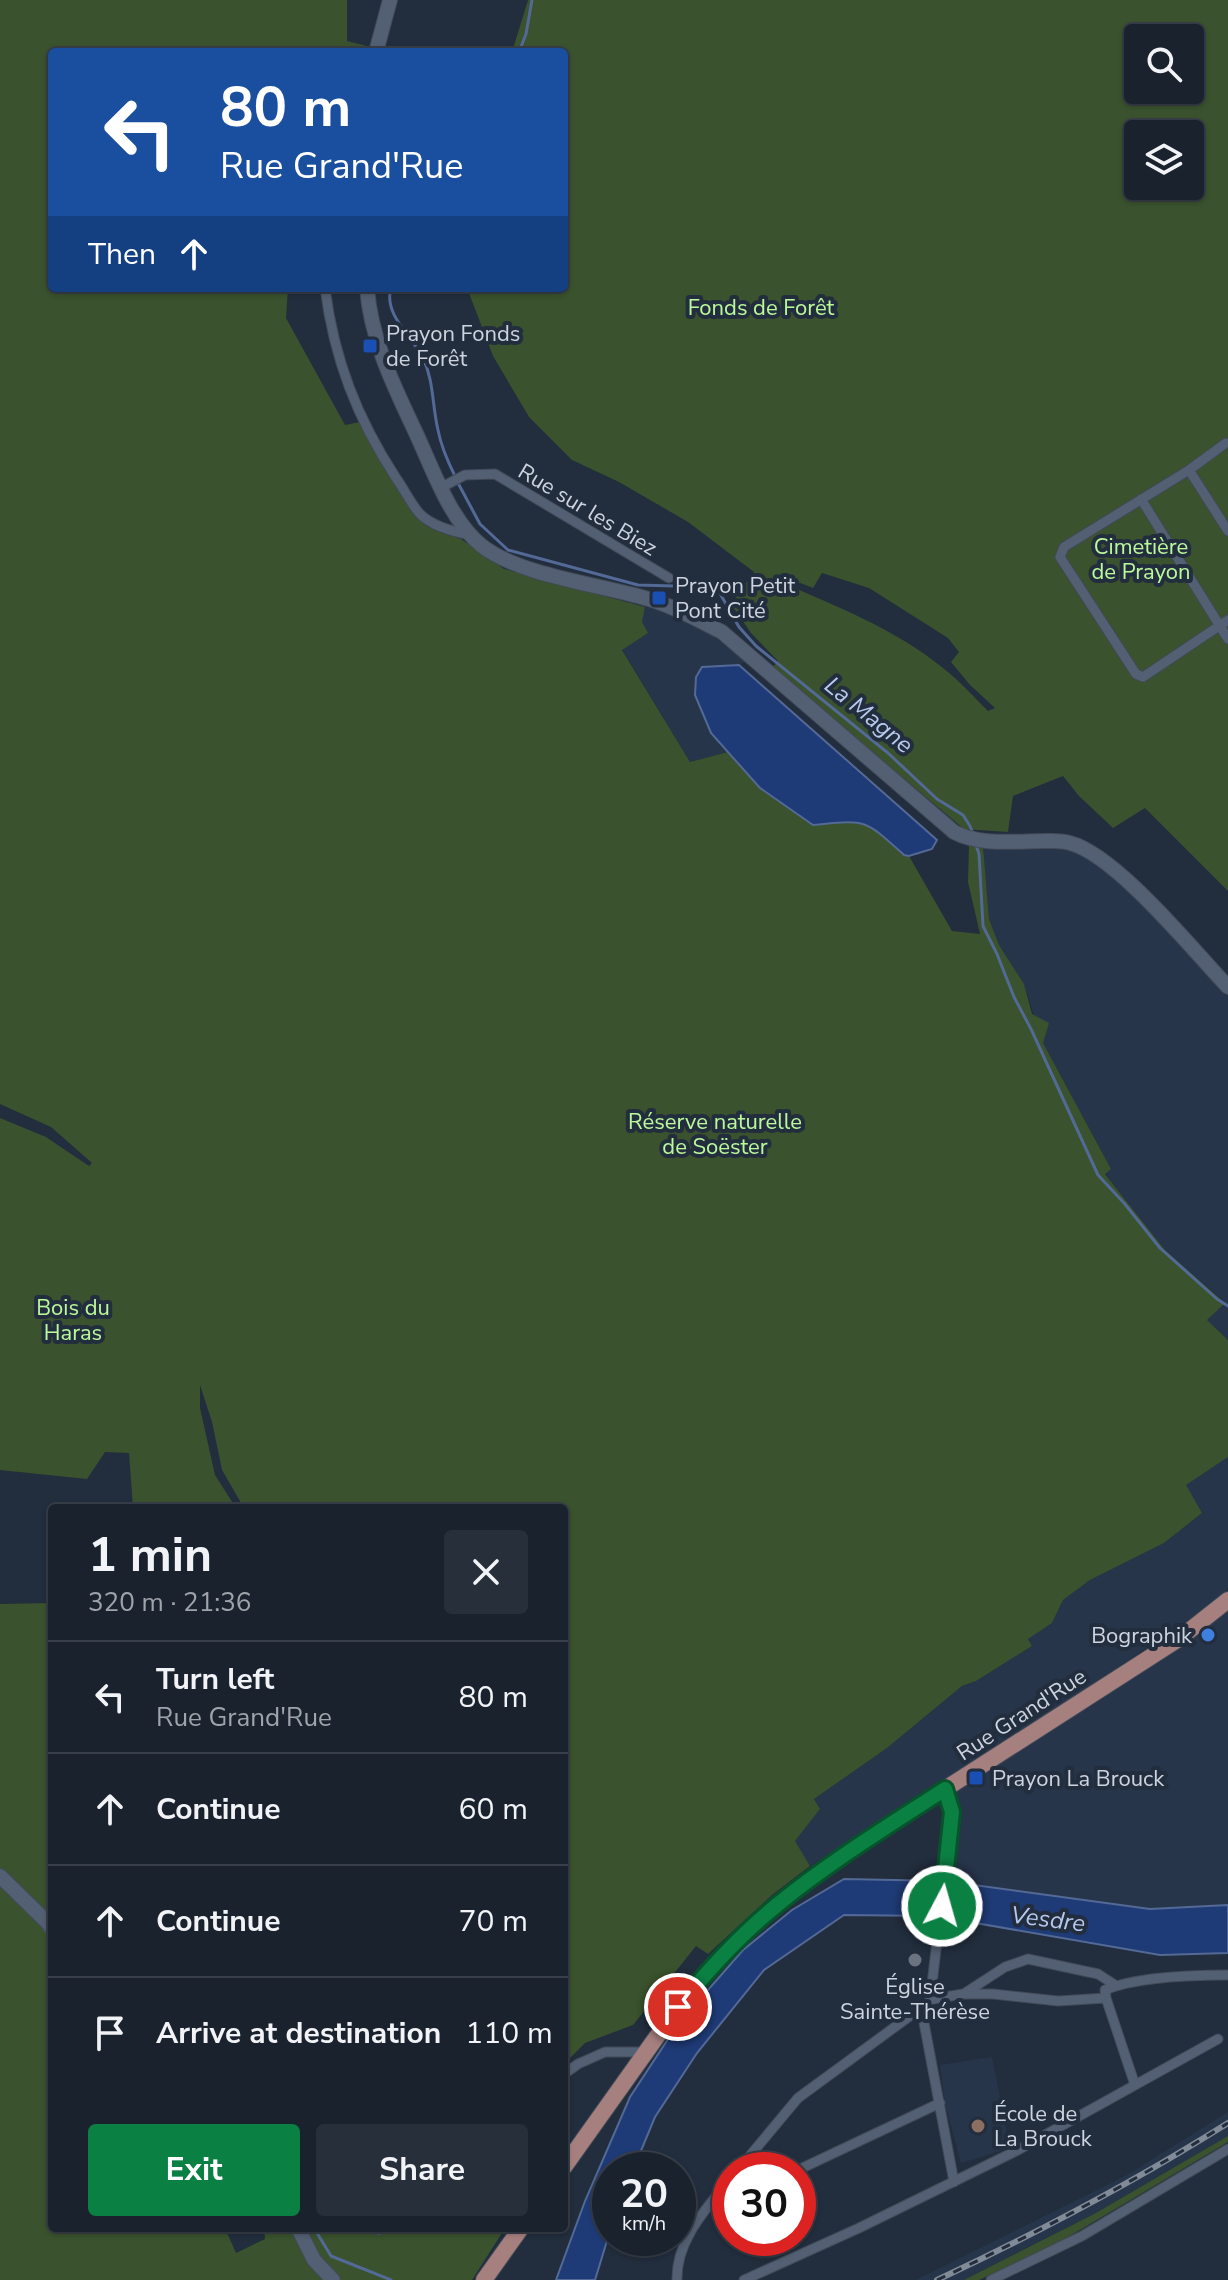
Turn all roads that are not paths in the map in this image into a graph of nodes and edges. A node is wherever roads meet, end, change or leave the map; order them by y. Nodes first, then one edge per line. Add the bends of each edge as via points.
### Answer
1 (390, 0) edge
2 (377, 48) edge
3 (326, 292) edge
4 (368, 292) edge
5 (1226, 443) edge
6 (1189, 470) junction
7 (447, 484) junction
8 (1141, 499) junction
9 (1228, 531) edge
10 (472, 535) junction
11 (669, 578) dead end
12 (1224, 623) edge
13 (1228, 639) edge
14 (1228, 987) edge
15 (1228, 1600) edge
16 (945, 1789) junction
17 (0, 1876) edge
18 (48, 1923) edge
19 (1228, 1975) edge
20 (1115, 1985) junction
21 (963, 1994) junction
22 (1106, 1998) junction
23 (933, 1999) junction
24 (921, 2007) junction
25 (1218, 2039) dead end
26 (645, 2052) junction
27 (568, 2071) edge
28 (1135, 2085) junction
29 (940, 2103) junction
30 (1228, 2149) edge
31 (753, 2152) edge
32 (568, 2161) edge
33 (816, 2162) edge
34 (954, 2182) junction
35 (712, 2202) edge
36 (300, 2232) edge
37 (518, 2232) edge
38 (333, 2280) edge
39 (484, 2280) edge
40 (677, 2280) edge
41 (744, 2280) edge
42 (991, 2280) edge

1 - 2 main road
3 - 10 street via 336,351 378,451 421,515 449,531
4 - 7 main road via 373,334 387,371
5 - 6 street
6 - 8 street
6 - 9 street
7 - 10 main road via 458,519
7 - 11 street, Rue sur les Biez via 465,475 495,474
8 - 12 street
8 - 12 street via 1064,547 1060,557 1136,674 1143,677
10 - 14 main road via 517,566 654,601 722,632 954,832 973,838 1068,842 1094,853
12 - 13 street
15 - 16 main road, Rue Grand'Rue via 1180,1638
16 - 23 street via 952,1812
16 - 26 main road, Rue Grand'Rue via 762,1918 715,1963
17 - 18 main road
19 - 20 street
20 - 21 street via 1098,1974 1028,1959
20 - 22 street via 1105,1990
21 - 22 street via 1058,2001
21 - 23 street
22 - 28 street
23 - 24 street
24 - 29 street
24 - 31 street via 798,2098
25 - 28 street
26 - 27 street via 605,2052
26 - 32 main road, Rue Grand'Rue
28 - 34 street
29 - 33 street
29 - 34 street
30 - 42 street via 1082,2236
34 - 41 street
35 - 40 street via 687,2235
36 - 38 main road via 314,2260
37 - 39 main road

